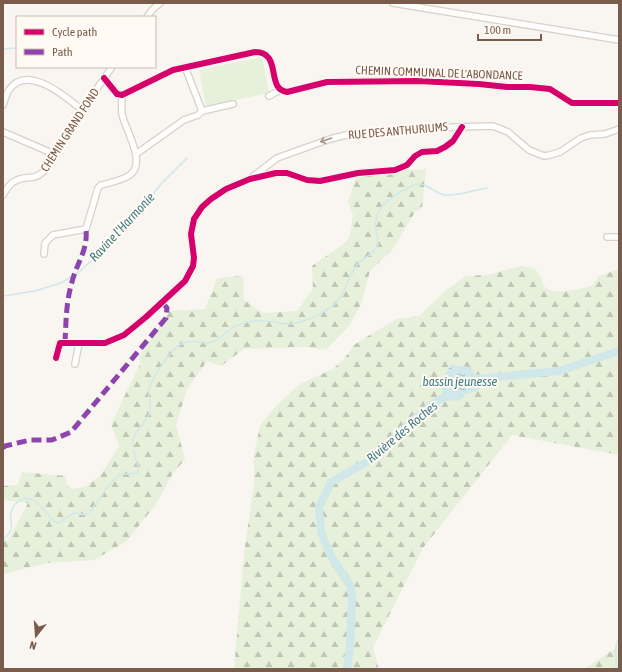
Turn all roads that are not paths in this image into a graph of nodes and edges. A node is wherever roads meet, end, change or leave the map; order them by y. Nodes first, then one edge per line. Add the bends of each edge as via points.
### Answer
1 (153, 3) edge
2 (160, 3) edge
3 (393, 3) edge
4 (425, 6) edge
5 (152, 10) junction
6 (148, 16) edge
7 (619, 40) edge
8 (185, 67) junction
9 (111, 68) edge
10 (104, 78) junction
11 (280, 90) junction
12 (122, 95) junction
13 (269, 96) dead end
14 (233, 104) dead end
15 (619, 104) edge
16 (3, 105) edge
17 (82, 110) junction
18 (202, 111) junction
19 (462, 127) junction
20 (619, 129) edge
21 (3, 132) edge
22 (54, 154) junction
23 (136, 154) junction
24 (250, 179) junction
25 (3, 195) edge
26 (619, 236) edge
27 (607, 237) dead end
28 (44, 254) dead end
29 (79, 343) junction
30 (56, 358) dead end
31 (75, 364) dead end

1 - 5 street
2 - 5 street
3 - 4 street
4 - 7 street
5 - 6 street
8 - 11 street via 261,52 270,59
8 - 12 street via 173,70
8 - 18 street
9 - 10 street, CHEMIN GRAND FOND
10 - 12 street via 117,94
10 - 17 street, CHEMIN GRAND FOND
11 - 13 street
11 - 15 street, CHEMIN COMMUNAL DE L'ABONDANCE via 292,92 327,82 418,81 550,89 572,103
12 - 23 street via 122,114
14 - 18 street
16 - 17 street via 12,86 18,82 35,81 55,89
17 - 22 street, CHEMIN GRAND FOND
18 - 23 street via 184,120
19 - 20 street, RUE DES ANTHURIUMS via 493,126 502,129 529,150 544,156 560,152 581,138
19 -> 24 street, RUE DES ANTHURIUMS via 354,133 330,138 277,158
19 - 24 street via 453,141 445,147 437,151 422,152 407,165 395,170 358,173 320,181 307,180 287,173
21 - 22 street
22 - 25 street, CHEMIN GRAND FOND via 40,175 13,181
23 - 28 street via 135,168 130,175 98,188 86,229 53,236 45,243
24 - 29 street via 226,189 202,207 194,220 191,234 193,266 185,281 124,335 105,343
26 - 27 street
29 - 30 street via 60,343
29 - 31 street

